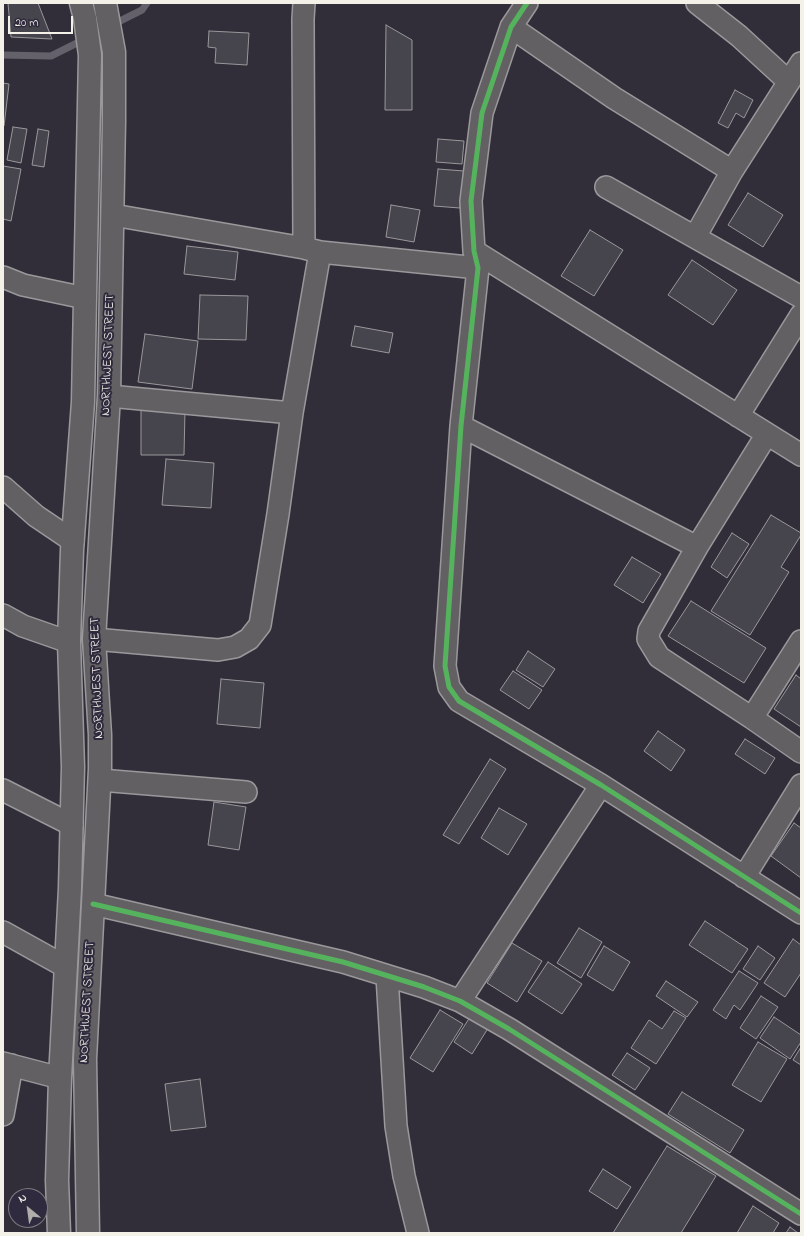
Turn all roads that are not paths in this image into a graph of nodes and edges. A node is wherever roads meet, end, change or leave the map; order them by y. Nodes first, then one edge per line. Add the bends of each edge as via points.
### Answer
1 (304, 3) edge
2 (527, 3) edge
3 (697, 3) edge
4 (107, 9) edge
5 (83, 10) edge
6 (512, 28) junction
7 (801, 63) edge
8 (789, 82) junction
9 (732, 171) junction
10 (606, 187) dead end
11 (113, 215) junction
12 (695, 237) junction
13 (312, 250) junction
14 (476, 260) junction
15 (3, 277) edge
16 (801, 297) edge
17 (85, 298) junction
18 (801, 315) edge
19 (109, 396) junction
20 (292, 413) junction
21 (738, 416) junction
22 (461, 426) junction
23 (767, 434) junction
24 (801, 455) edge
25 (3, 486) edge
26 (73, 541) junction
27 (696, 547) junction
28 (3, 615) edge
29 (94, 639) junction
30 (801, 641) edge
31 (69, 642) junction
32 (752, 718) junction
33 (801, 752) edge
34 (100, 780) junction
35 (601, 785) junction
36 (801, 785) edge
37 (3, 790) edge
38 (246, 792) dead end
39 (72, 825) junction
40 (744, 877) junction
41 (93, 904) junction
42 (801, 913) edge
43 (3, 932) edge
44 (66, 967) junction
45 (387, 976) junction
46 (460, 1001) junction
47 (7, 1064) edge
48 (60, 1078) junction
49 (3, 1115) edge
50 (801, 1214) edge
51 (59, 1233) edge
52 (88, 1233) edge
53 (418, 1233) edge

1 - 13 street
2 - 6 street
3 - 8 street via 739,36
4 - 11 main road, NORTHWEST STREET via 114,52
5 - 17 main road, NORTHWEST STREET via 90,55
6 - 9 street via 614,98
6 - 14 street via 482,113 471,201
7 - 8 street
8 - 9 street
9 - 12 street
10 - 12 street
11 - 13 street
11 - 19 main road, NORTHWEST STREET
12 - 16 street
13 - 14 street
13 - 20 street
14 - 21 street
14 - 22 street
15 - 17 street via 23,285
17 - 26 main road, NORTHWEST STREET via 83,402
18 - 21 street
19 - 20 street
19 - 29 main road, NORTHWEST STREET
20 - 29 street via 260,625 249,639 235,647 218,650
21 - 23 street
22 - 27 street
22 - 35 street via 445,666 448,687 459,701
23 - 24 street
23 - 27 street
25 - 26 street via 36,516
26 - 31 main road, NORTHWEST STREET
27 - 32 street via 649,631 648,639 659,658
28 - 31 street via 23,626
29 - 34 main road, NORTHWEST STREET
30 - 32 street
31 - 39 main road, NORTHWEST STREET
32 - 33 street
34 - 38 street
34 - 41 main road, NORTHWEST STREET
35 - 40 street
35 - 46 street
36 - 40 street
37 - 39 street
39 - 44 main road, NORTHWEST STREET
40 - 42 street
41 - 45 street via 343,962
41 - 52 main road, NORTHWEST STREET via 85,1059
43 - 44 street
44 - 48 main road, NORTHWEST STREET
45 - 46 street
45 - 53 street via 396,1126 404,1176
46 - 50 street via 516,1033
47 - 48 street
47 - 49 street
48 - 51 main road, NORTHWEST STREET via 57,1180

